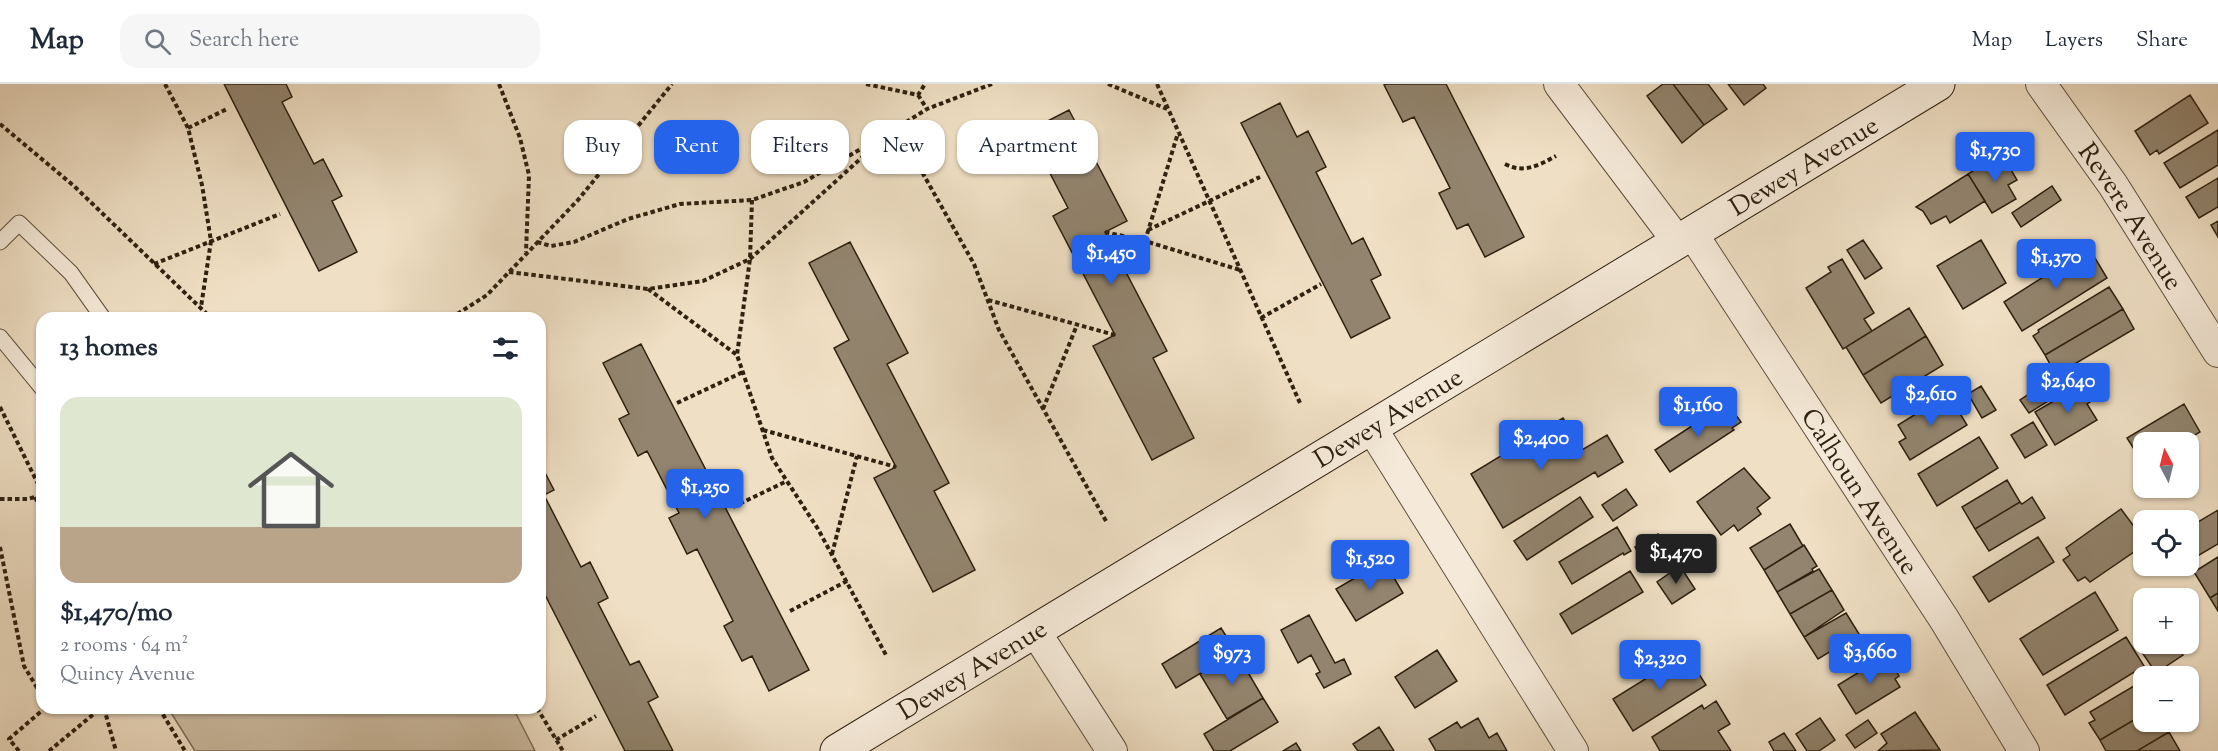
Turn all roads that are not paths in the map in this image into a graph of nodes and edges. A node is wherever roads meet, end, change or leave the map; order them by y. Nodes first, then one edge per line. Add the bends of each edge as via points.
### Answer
1 (1559, 84) edge
2 (1938, 84) edge
3 (2041, 84) edge
4 (1685, 237) junction
5 (0, 242) edge
6 (99, 312) edge
7 (0, 337) edge
8 (2218, 352) edge
9 (36, 381) edge
10 (1371, 427) junction
11 (1035, 631) junction
12 (837, 751) edge
13 (1112, 751) edge
14 (1573, 751) edge
15 (2024, 751) edge

1 - 4 street, Calhoun Avenue
2 - 4 street, Dewey Avenue
3 - 8 street, Revere Avenue via 2113,185
4 - 10 street, Dewey Avenue
4 - 15 street, Calhoun Avenue via 1944,619
5 - 6 lane via 19,223 71,273
7 - 9 lane
10 - 11 street, Dewey Avenue
10 - 14 street
11 - 12 street, Dewey Avenue
11 - 13 street

